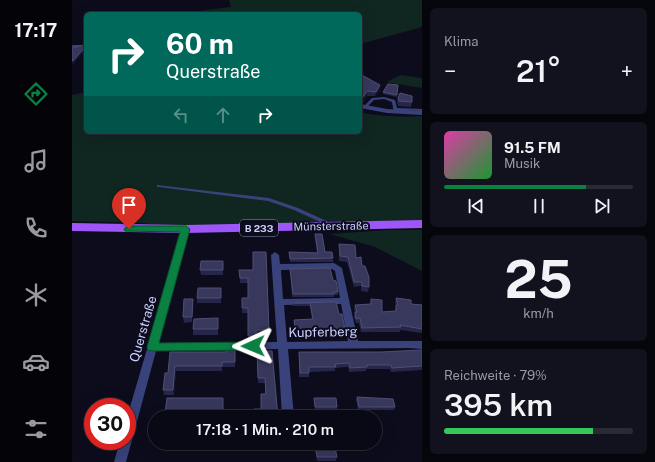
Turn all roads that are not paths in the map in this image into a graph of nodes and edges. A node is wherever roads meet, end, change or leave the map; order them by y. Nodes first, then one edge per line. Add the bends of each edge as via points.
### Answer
1 (72, 46) edge
2 (84, 46) edge
3 (362, 107) edge
4 (395, 111) junction
5 (422, 111) edge
6 (158, 186) dead end
7 (422, 224) edge
8 (333, 226) junction
9 (72, 227) edge
10 (186, 229) junction
11 (275, 255) dead end
12 (276, 267) junction
13 (346, 301) junction
14 (279, 302) junction
15 (354, 345) junction
16 (422, 345) edge
17 (282, 346) junction
18 (152, 347) junction
19 (136, 405) edge
20 (287, 410) edge
21 (123, 450) edge
22 (120, 462) edge

1 - 2 street
3 - 4 street
3 - 4 lane via 373,99 384,98 394,101
4 - 5 street
6 - 8 lane via 269,200
7 - 8 main road, Münsterstraße / B 233
8 - 10 main road, Münsterstraße / B 233
9 - 10 main road, Münsterstraße / B 233
10 - 18 street, Querstraße
11 - 12 street
12 - 13 street via 334,266 339,270
12 - 14 street
13 - 14 street
13 - 15 street
14 - 17 street
15 - 16 street, Kupferberg
15 - 17 street, Kupferberg
17 - 18 street, Kupferberg
17 - 20 street
18 - 19 street, Querstraße
21 - 22 street

